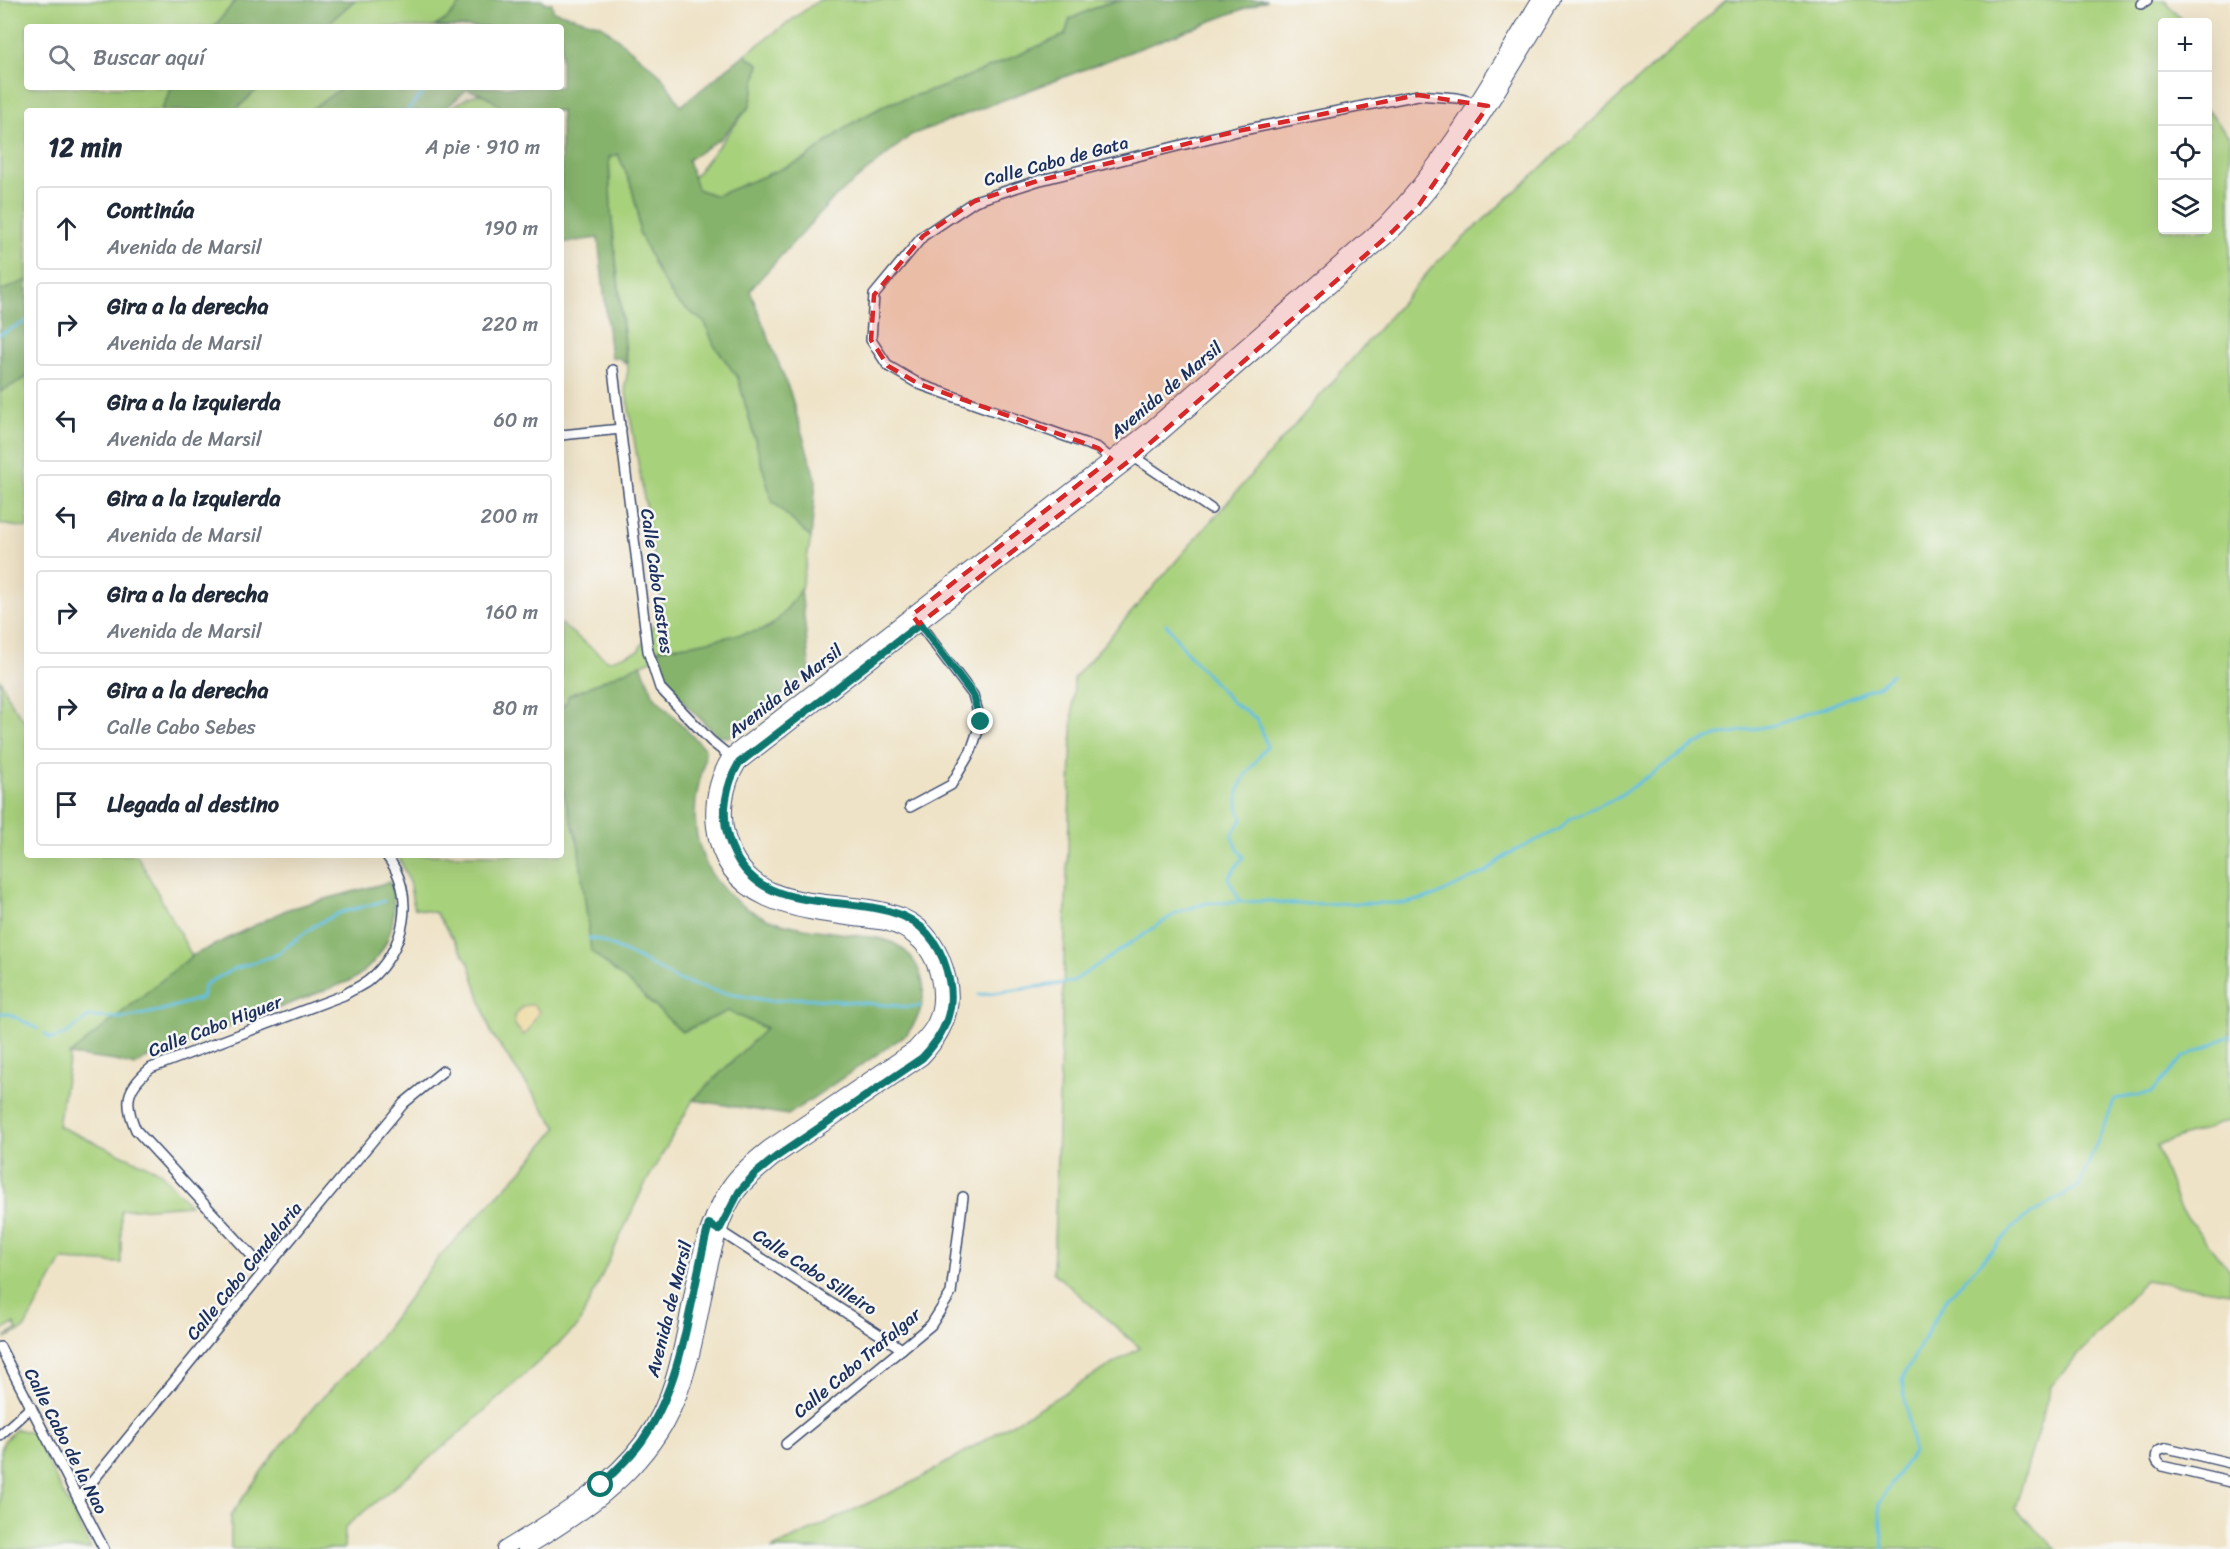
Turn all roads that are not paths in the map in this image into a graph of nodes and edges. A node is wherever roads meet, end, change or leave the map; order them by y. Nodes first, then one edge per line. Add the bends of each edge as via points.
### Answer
1 (1539, 0) edge
2 (1553, 0) edge
3 (1482, 104) junction
4 (613, 370) dead end
5 (621, 429) junction
6 (564, 435) edge
7 (1134, 457) junction
8 (1111, 459) junction
9 (1211, 509) dead end
10 (916, 620) junction
11 (735, 759) junction
12 (910, 807) dead end
13 (388, 858) edge
14 (443, 1071) dead end
15 (963, 1197) dead end
16 (714, 1227) junction
17 (265, 1270) junction
18 (0, 1347) edge
19 (902, 1349) junction
20 (31, 1407) junction
21 (0, 1435) edge
22 (786, 1444) dead end
23 (2230, 1463) edge
24 (2230, 1482) edge
25 (78, 1499) junction
26 (104, 1549) edge
27 (504, 1549) edge
28 (525, 1549) edge

1 - 3 street, Avenida de Marsil
2 - 3 street, Avenida de Marsil
3 - 7 street, Avenida de Marsil via 1419,205 1399,226
3 - 8 street, Avenida de Marsil via 1410,198 1384,225
3 - 8 street, Calle Cabo de Gata via 1418,95 1238,131 1037,181 975,201 923,236 874,295 871,340 888,366 919,384 1098,448
4 - 5 street, Calle Cabo Lastres
5 - 6 street
5 - 11 street, Calle Cabo Lastres via 648,651 660,688 711,741
7 - 9 street
7 - 10 street, Avenida de Marsil
8 - 10 street, Avenida de Marsil
10 - 11 street, Avenida de Marsil
10 - 12 street via 973,695 981,722 971,751 951,785
11 - 16 street, Avenida de Marsil via 725,813 726,831 739,862 768,889 793,898 888,911 905,917 922,928 943,956 951,999 945,1028 922,1058 755,1174
13 - 17 street, Calle Cabo Higuer via 406,910 390,958 368,981 344,995 151,1068 130,1092 128,1111 136,1130
14 - 17 street, Calle Cabo Candelaria via 404,1103
15 - 19 street, Calle Cabo Trafalgar via 951,1293 931,1325
16 - 19 street, Calle Cabo Silleiro
16 - 27 street, Avenida de Marsil via 698,1265 678,1365 644,1439 601,1485
16 - 28 street, Avenida de Marsil via 688,1369 667,1422 653,1445 608,1494
17 - 25 street, Calle Cabo Candelaria
18 - 20 street, Calle Cabo de la Nao
19 - 22 street, Calle Cabo Trafalgar
20 - 21 street
20 - 25 street, Calle Cabo de la Nao
23 - 24 street via 2167,1448 2156,1456 2162,1466
25 - 26 street, Calle Cabo de la Nao

